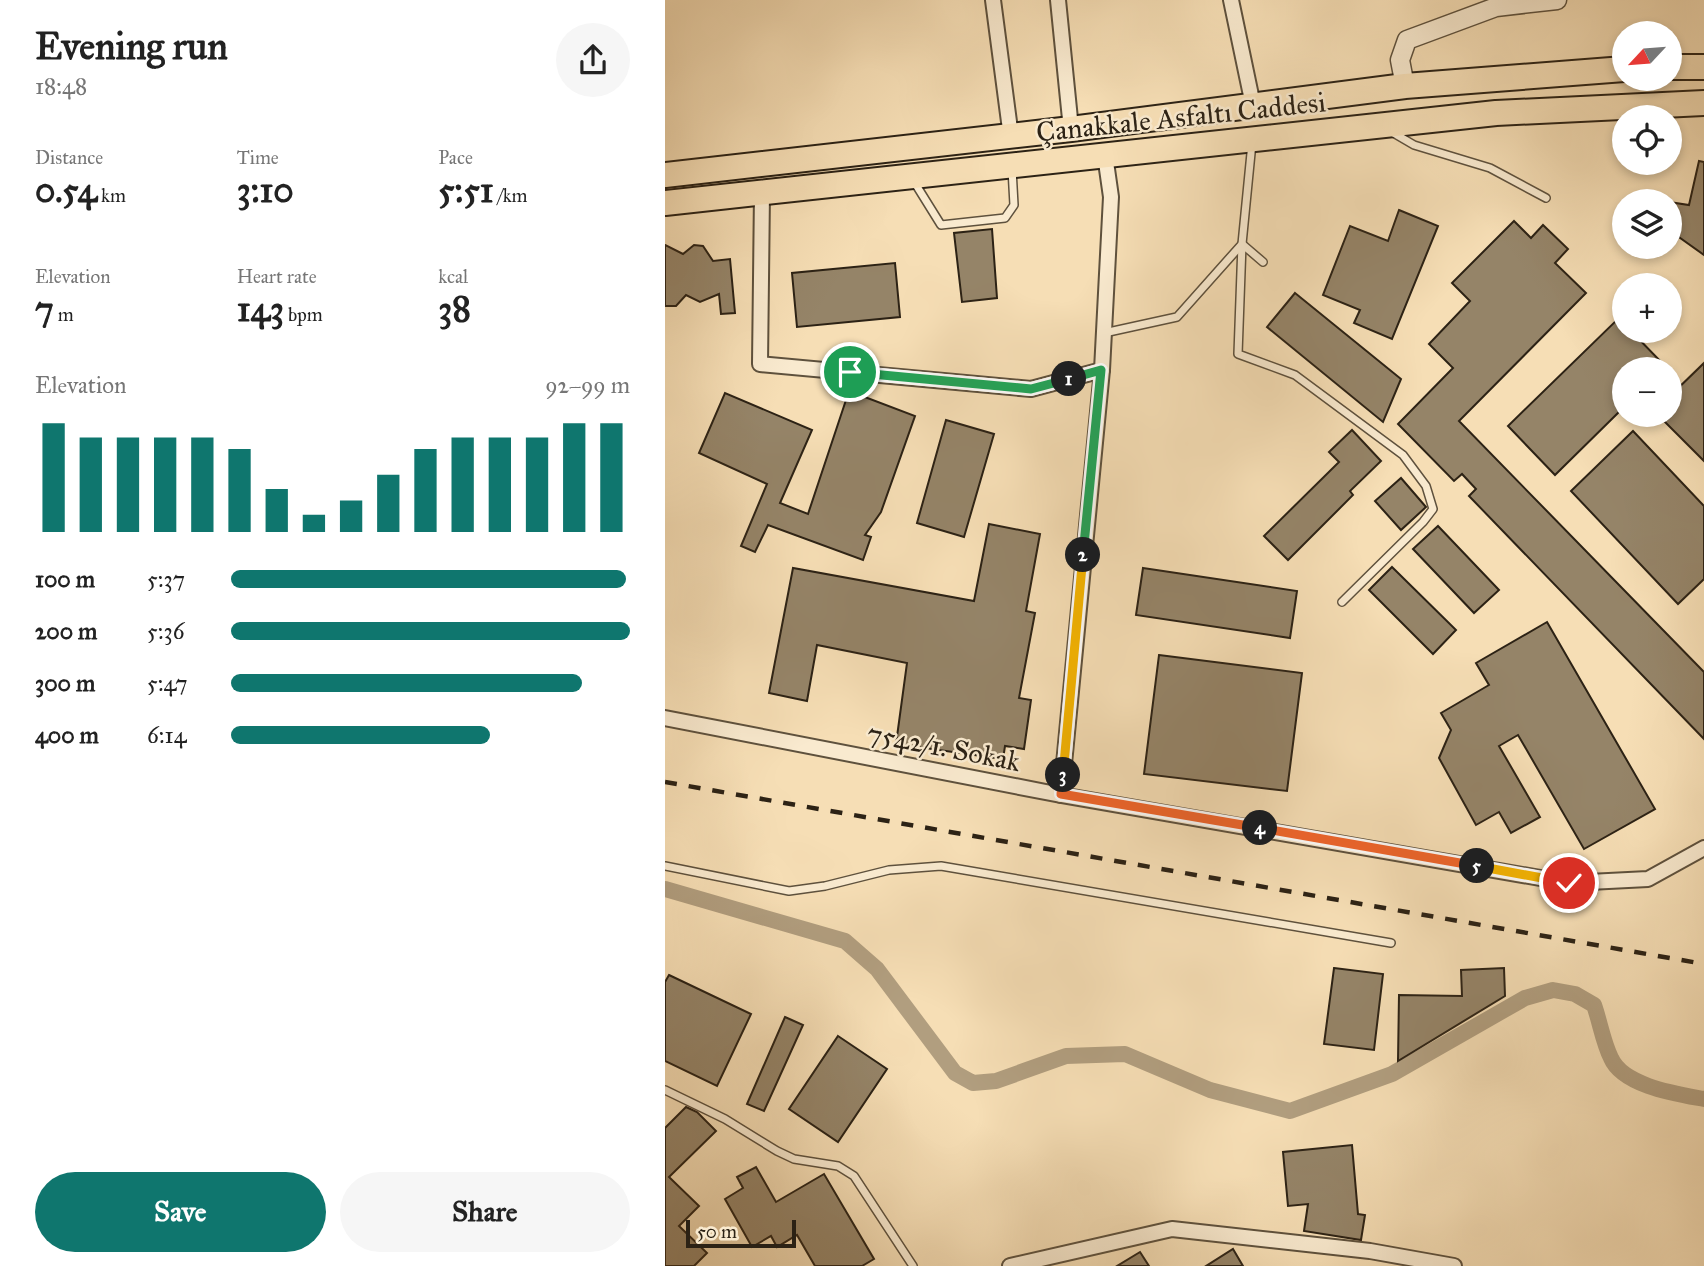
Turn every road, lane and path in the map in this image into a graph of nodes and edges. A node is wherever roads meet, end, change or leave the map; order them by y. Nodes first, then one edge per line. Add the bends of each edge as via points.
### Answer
1 (993, 0) edge
2 (1058, 0) edge
3 (1231, 0) edge
4 (1557, 0) edge
5 (1682, 66) edge
6 (1704, 67) edge
7 (1612, 70) edge
8 (1405, 86) junction
9 (1704, 103) edge
10 (1253, 106) junction
11 (1384, 125) junction
12 (1071, 130) junction
13 (1010, 136) junction
14 (1253, 139) junction
15 (1105, 155) junction
16 (1012, 165) junction
17 (665, 174) edge
18 (911, 176) junction
19 (762, 193) junction
20 (1546, 198) dead end
21 (665, 203) edge
22 (1241, 244) junction
23 (1263, 262) dead end
24 (1104, 333) junction
25 (1101, 370) junction
26 (1342, 602) dead end
27 (665, 718) edge
28 (1061, 794) junction
29 (1704, 848) edge
30 (665, 866) edge
31 (1391, 943) dead end
32 (665, 1090) edge
33 (913, 1266) edge
34 (1010, 1266) edge
35 (1454, 1266) edge

1 - 13 street
2 - 12 street
3 - 10 street
4 - 8 street via 1496,7 1407,40 1400,60
5 - 6 highway
7 - 8 highway, Çanakkale Asfaltı Caddesi
8 - 10 highway, Çanakkale Asfaltı Caddesi
9 - 11 highway, Çanakkale Asfaltı Caddesi via 1496,113
10 - 12 highway, Çanakkale Asfaltı Caddesi
11 - 14 highway, Çanakkale Asfaltı Caddesi
11 - 20 lane via 1403,141 1490,168
12 - 13 highway, Çanakkale Asfaltı Caddesi
13 - 17 highway, Çanakkale Asfaltı Caddesi
14 - 15 highway, Çanakkale Asfaltı Caddesi
14 - 22 lane
15 - 16 highway, Çanakkale Asfaltı Caddesi
15 - 24 street via 1111,197
16 - 18 highway, Çanakkale Asfaltı Caddesi
16 - 18 lane via 1014,205 1005,218 941,225
18 - 19 highway, Çanakkale Asfaltı Caddesi
19 - 21 highway, Çanakkale Asfaltı Caddesi
19 - 25 street via 760,364 1031,389
22 - 23 lane
22 - 24 lane via 1177,317
22 - 26 lane via 1238,354 1295,375 1403,454 1431,496 1433,509 1423,522
24 - 25 street
25 - 28 street
27 - 28 street, 7542/1. Sokak
28 - 29 street, 7542/1. Sokak via 1569,883 1648,879
30 - 31 lane via 789,891 889,870 941,866
32 - 33 lane via 776,1151 838,1166 854,1176
34 - 35 street via 1172,1229 1370,1251

